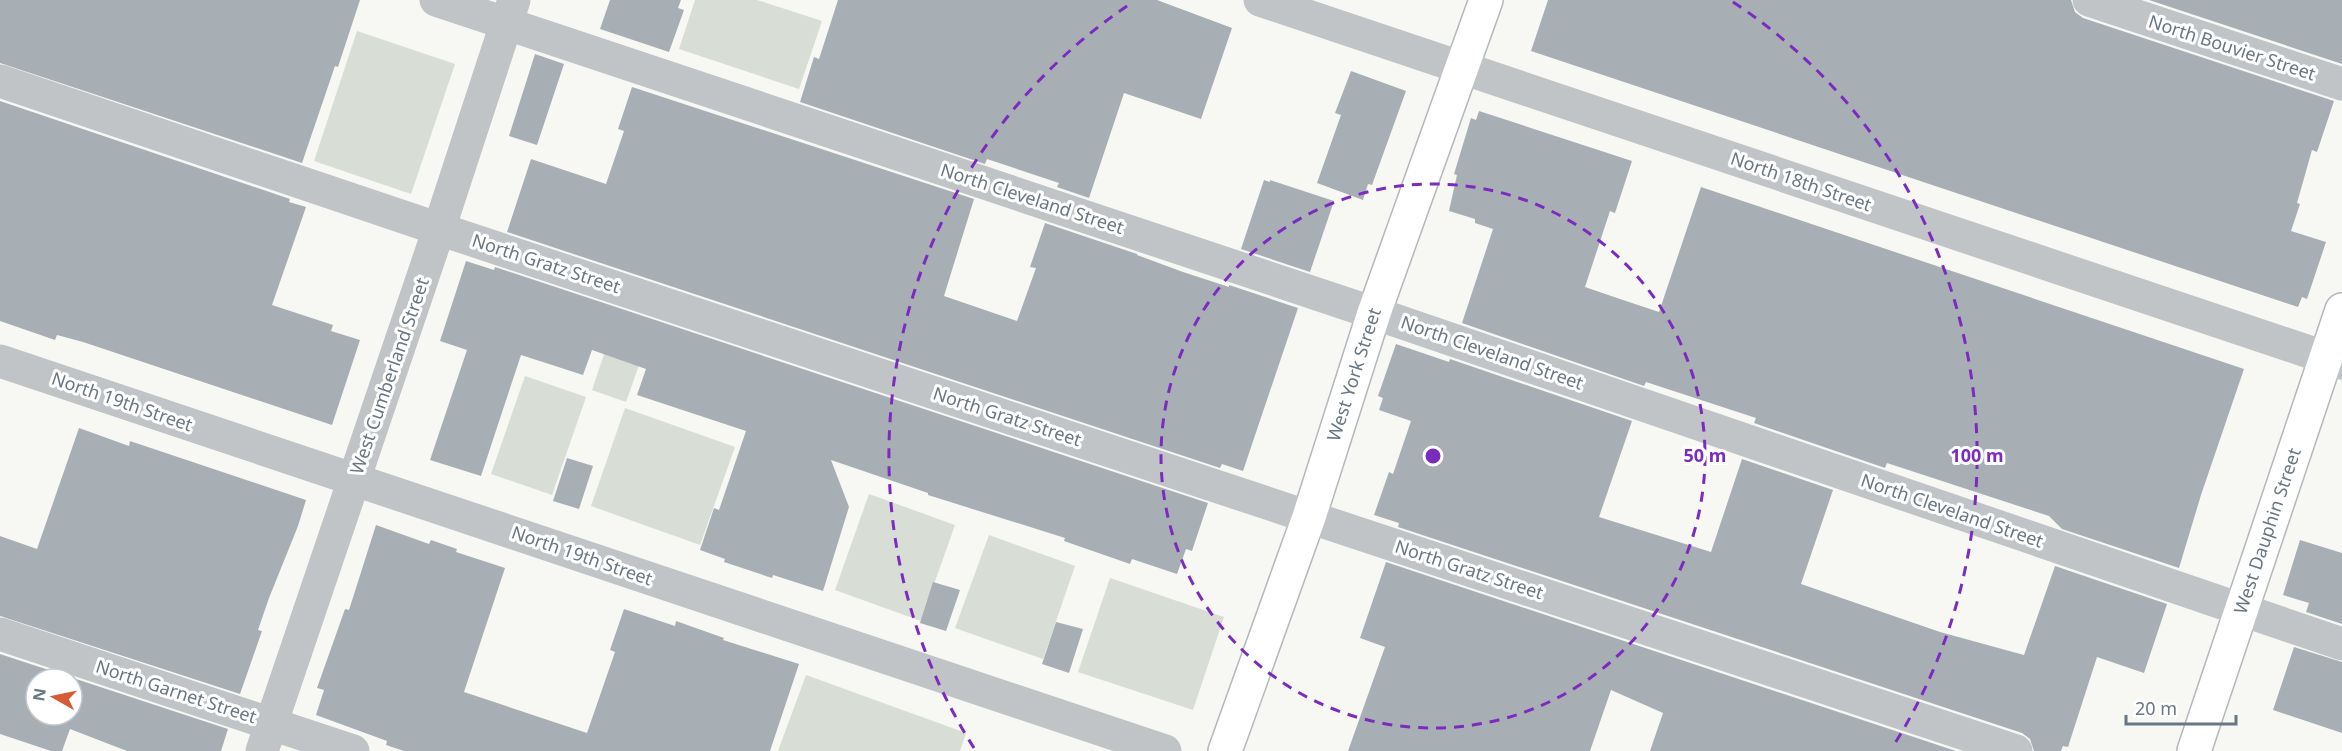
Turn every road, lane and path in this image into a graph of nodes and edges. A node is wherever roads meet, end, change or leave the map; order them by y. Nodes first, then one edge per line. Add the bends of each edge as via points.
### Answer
1 (436, 0) edge
2 (1260, 0) edge
3 (1486, 0) edge
4 (2089, 0) edge
5 (510, 12) edge
6 (1463, 69) junction
7 (0, 81) edge
8 (2342, 84) edge
9 (439, 229) junction
10 (2342, 310) edge
11 (1374, 313) junction
12 (0, 361) edge
13 (2334, 361) edge
14 (355, 480) junction
15 (1309, 517) junction
16 (2241, 610) junction
17 (0, 634) edge
18 (2342, 644) edge
19 (266, 737) edge
20 (352, 751) edge
21 (1165, 751) edge
22 (1225, 751) edge
23 (2016, 751) edge
24 (2194, 751) edge

1 - 5 street, North Cleveland Street
2 - 6 street, North 18th Street
3 - 6 street, West York Street
4 - 8 street, North Bouvier Street
5 - 9 street, West Cumberland Street
5 - 11 street, North Cleveland Street
6 - 11 street, West York Street
6 - 13 street, North 18th Street
7 - 9 street, North Gratz Street
9 - 14 street, West Cumberland Street
9 - 15 street, North Gratz Street
10 - 13 street, West Dauphin Street
11 - 15 street, West York Street
11 - 16 street, North Cleveland Street
12 - 14 street, North 19th Street
13 - 16 street, West Dauphin Street
14 - 19 street, West Cumberland Street
14 - 21 street, North 19th Street
15 - 22 street, West York Street
15 - 23 street, North Gratz Street
16 - 18 street, North Cleveland Street
16 - 24 street, West Dauphin Street
17 - 19 street, North Garnet Street
19 - 20 street, North Garnet Street

